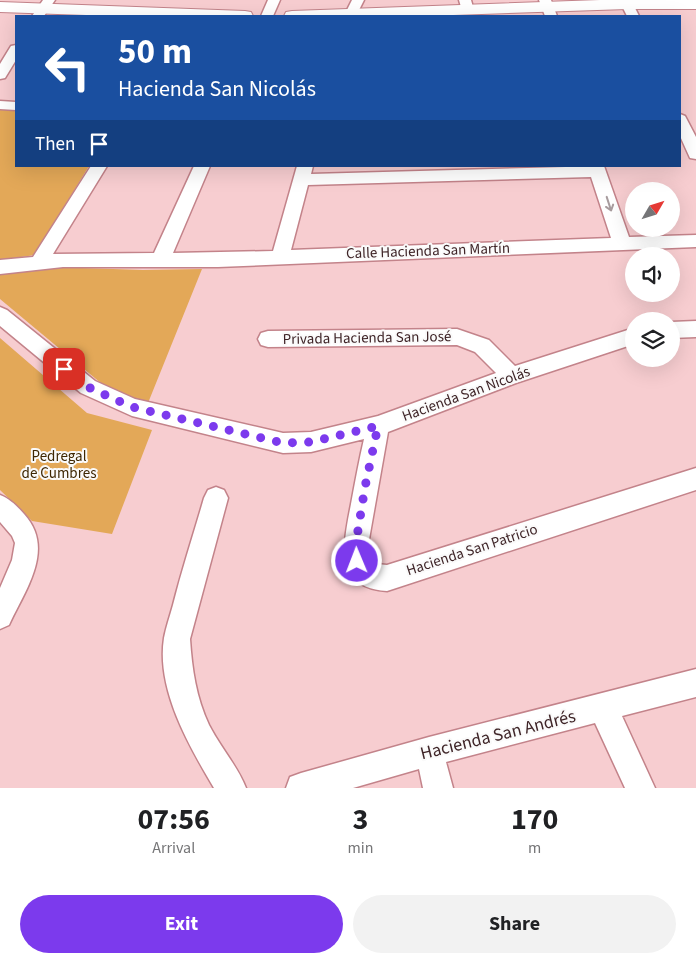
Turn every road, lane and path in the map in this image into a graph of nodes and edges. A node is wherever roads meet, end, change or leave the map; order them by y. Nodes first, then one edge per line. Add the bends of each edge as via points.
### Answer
1 (274, 0) edge
2 (696, 4) edge
3 (466, 5) edge
4 (0, 7) edge
5 (628, 7) edge
6 (43, 8) edge
7 (548, 8) edge
8 (353, 10) edge
9 (220, 15) edge
10 (267, 15) edge
11 (302, 15) edge
12 (12, 52) edge
13 (0, 75) edge
14 (0, 105) edge
15 (15, 106) edge
16 (681, 122) edge
17 (696, 154) edge
18 (98, 167) edge
19 (202, 167) edge
20 (597, 169) edge
21 (302, 173) edge
22 (696, 240) edge
23 (622, 242) junction
24 (280, 257) junction
25 (40, 261) junction
26 (160, 261) junction
27 (0, 267) edge
28 (0, 315) edge
29 (684, 330) edge
30 (268, 339) dead end
31 (625, 339) edge
32 (696, 347) edge
33 (512, 376) junction
34 (378, 426) junction
35 (696, 478) edge
36 (216, 498) dead end
37 (0, 506) edge
38 (0, 616) edge
39 (696, 683) edge
40 (603, 708) junction
41 (429, 752) junction
42 (231, 788) edge
43 (301, 788) edge
44 (438, 788) edge
45 (640, 788) edge

1 - 10 street
2 - 5 street
3 - 7 street
3 - 8 street
4 - 6 street
5 - 7 street
6 - 9 street
8 - 11 street
12 - 13 street
14 - 15 street
16 - 17 street
18 - 25 street
19 - 26 street
20 - 21 street
20 -> 23 street
21 - 24 street
22 - 23 street, Calle Hacienda San Martín
23 - 24 street, Calle Hacienda San Martín
24 - 26 street, Calle Hacienda San Martín
25 - 26 street, Calle Hacienda San Martín
25 - 27 street, Calle Hacienda San Martín
28 - 34 street, Hacienda San Nicolás via 88,387 132,407 283,443 311,442
29 - 32 street
30 - 33 street, Privada Hacienda San José via 457,337 484,346
31 - 33 street, Hacienda San Nicolás
33 - 34 street, Hacienda San Nicolás
34 - 35 street, Hacienda San Patricio via 355,549 357,561 364,572 374,578 387,578
36 - 42 street via 177,639 178,662 181,686 198,733
37 - 38 street via 22,530 27,543 26,557
39 - 40 street, Hacienda San Andrés
40 - 41 street, Hacienda San Andrés
40 - 45 street
41 - 43 street, Hacienda San Andrés
41 - 44 street

